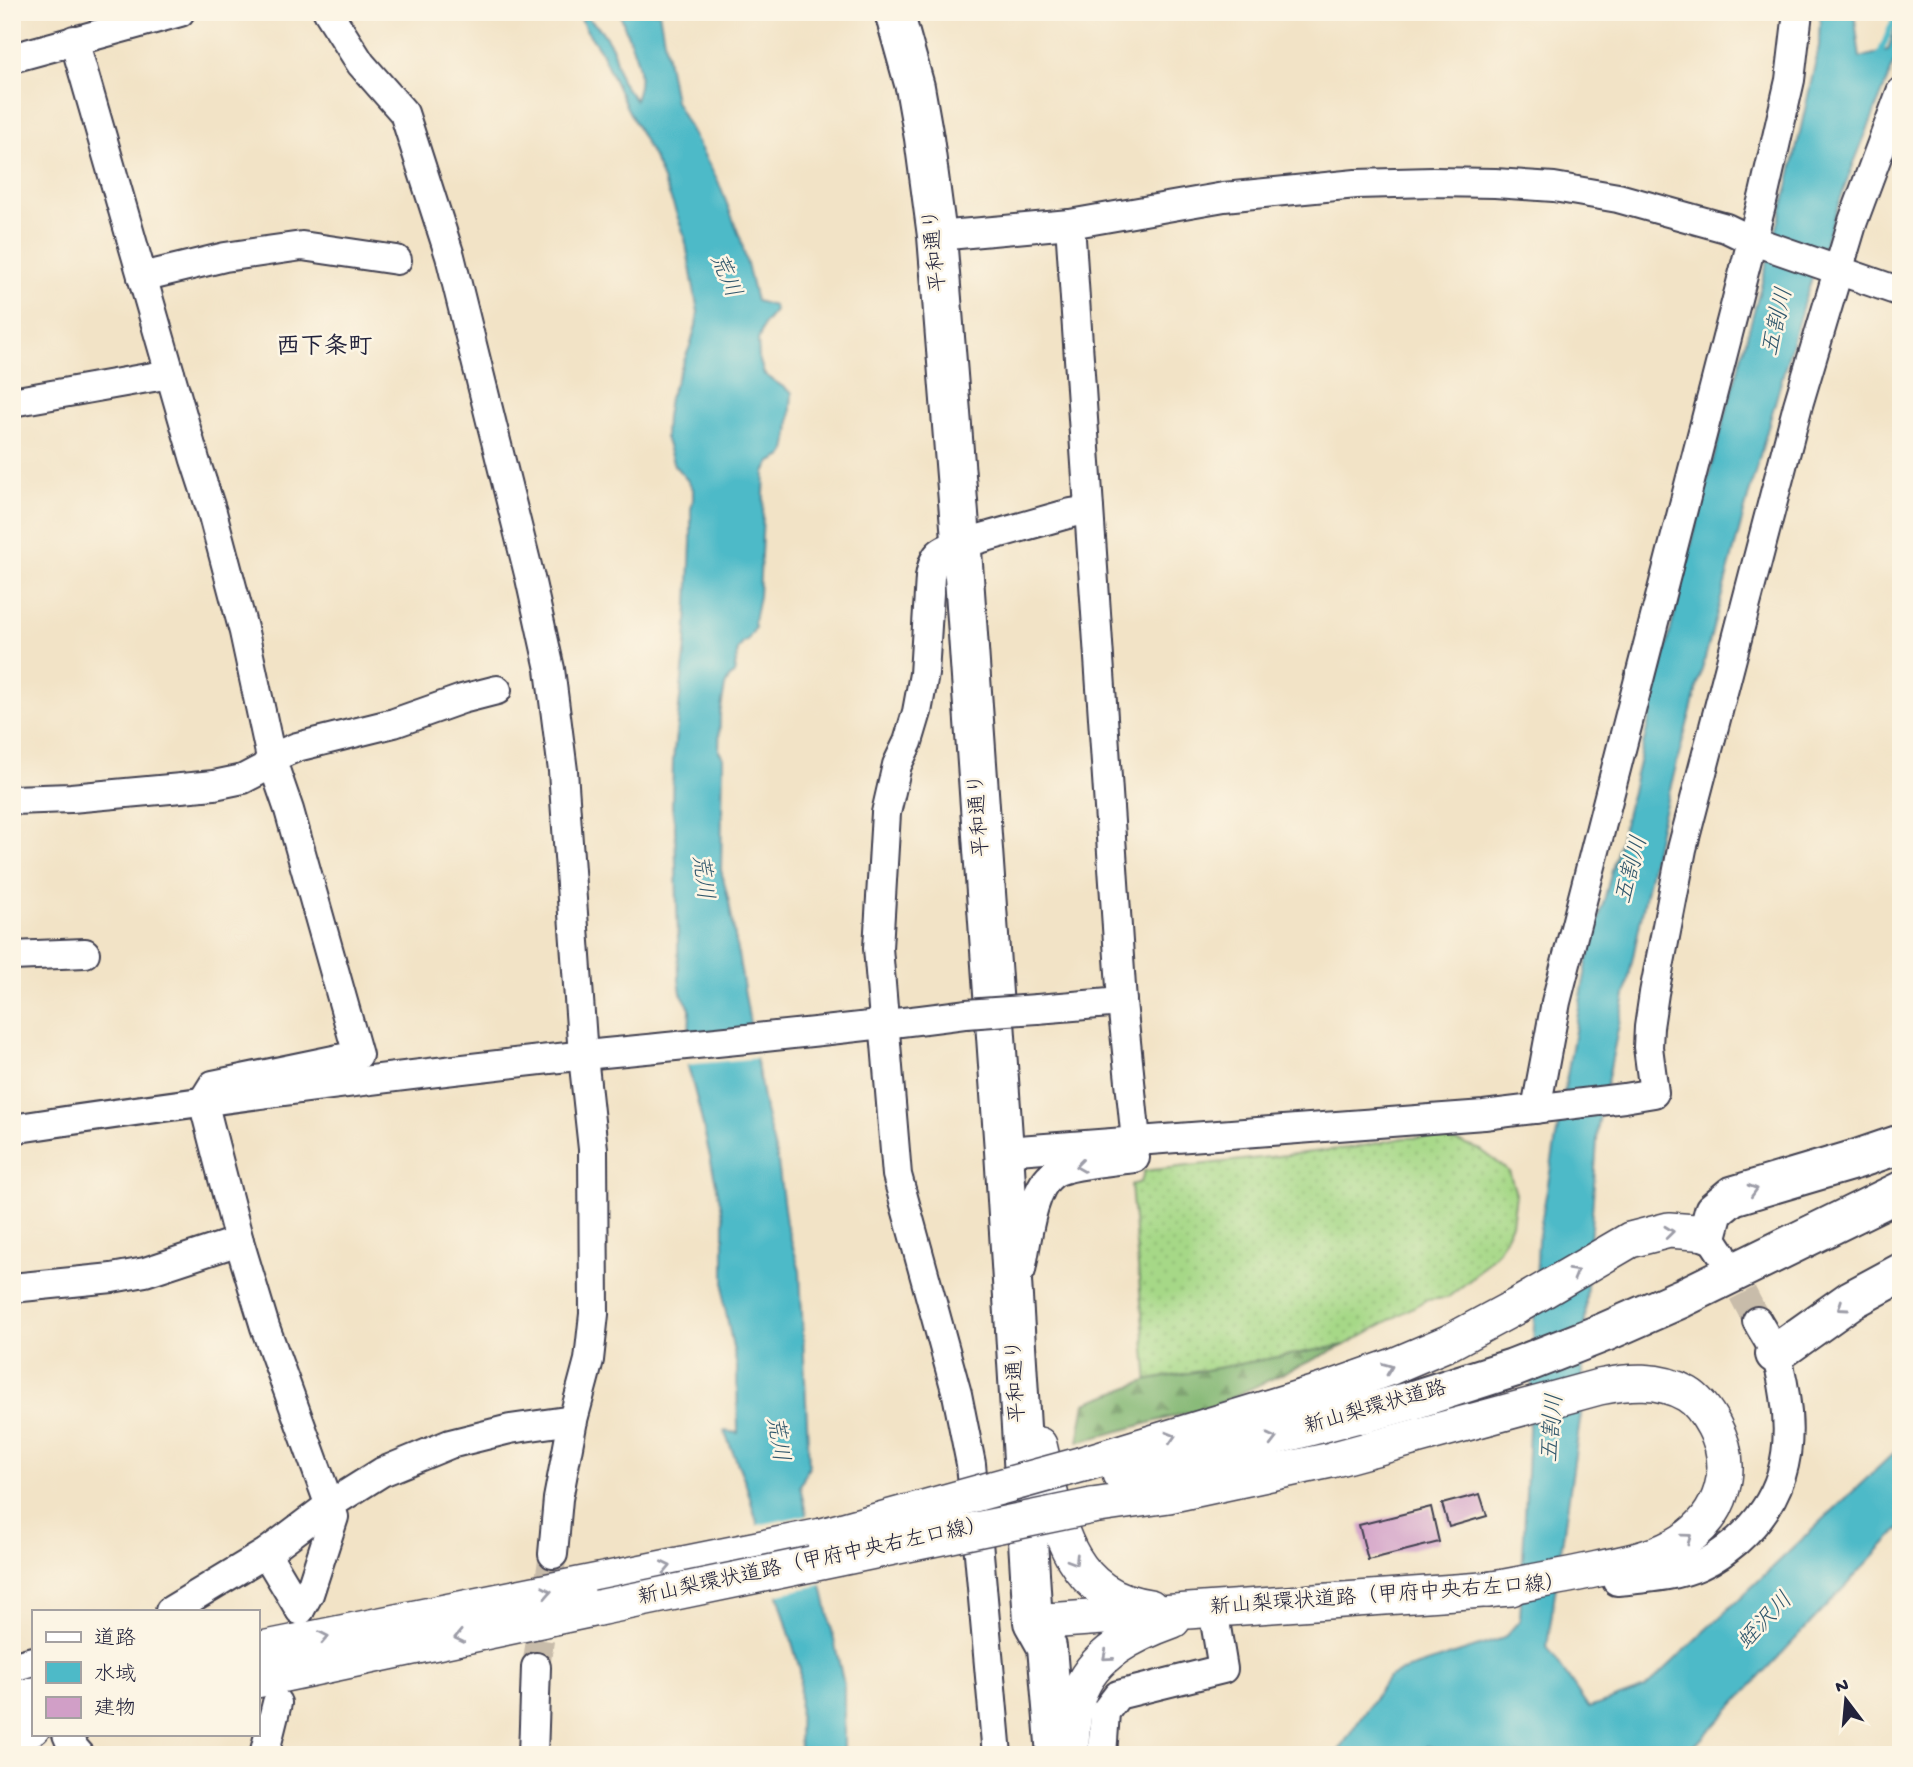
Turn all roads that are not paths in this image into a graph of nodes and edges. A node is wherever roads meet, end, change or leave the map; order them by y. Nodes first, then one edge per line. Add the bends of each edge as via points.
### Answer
1 (180, 12) edge
2 (328, 12) edge
3 (894, 12) edge
4 (1798, 12) edge
5 (74, 40) junction
6 (12, 58) edge
7 (1901, 92) edge
8 (1070, 224) junction
9 (937, 236) junction
10 (1757, 241) junction
11 (397, 260) dead end
12 (1832, 267) junction
13 (142, 277) junction
14 (1901, 292) edge
15 (170, 374) junction
16 (13, 400) edge
17 (1089, 510) junction
18 (961, 544) junction
19 (496, 690) dead end
20 (271, 758) junction
21 (12, 800) edge
22 (85, 953) dead end
23 (12, 956) edge
24 (1122, 1002) junction
25 (877, 1026) junction
26 (590, 1055) junction
27 (203, 1101) junction
28 (1542, 1108) junction
29 (12, 1129) edge
30 (1193, 1137) junction
31 (1136, 1141) junction
32 (1901, 1144) edge
33 (1004, 1151) junction
34 (1901, 1191) edge
35 (1901, 1217) edge
36 (239, 1241) junction
37 (1715, 1243) joint
38 (1901, 1273) edge
39 (12, 1288) edge
40 (1014, 1305) junction
41 (1757, 1321) tunnel mouth
42 (1017, 1353) junction
43 (1775, 1354) junction
44 (1603, 1358) junction
45 (1513, 1390) junction
46 (573, 1420) junction
47 (1365, 1426) joint
48 (1087, 1484) junction
49 (331, 1504) junction
50 (266, 1553) junction
51 (553, 1554) tunnel mouth
52 (1577, 1579) junction
53 (1617, 1581) joint
54 (598, 1595) junction
55 (1213, 1609) junction
56 (172, 1610) edge
57 (1033, 1622) junction
58 (259, 1650) edge
59 (32, 1661) edge
60 (12, 1667) edge
61 (536, 1667) tunnel mouth
62 (267, 1692) edge
63 (32, 1695) edge
64 (12, 1700) edge
65 (534, 1717) junction
66 (32, 1727) edge
67 (12, 1731) edge
68 (68, 1736) edge
69 (80, 1755) edge
70 (264, 1755) edge
71 (520, 1755) edge
72 (533, 1755) edge
73 (997, 1755) edge
74 (1030, 1755) edge
75 (1056, 1755) edge
76 (1071, 1755) edge
77 (1101, 1755) edge

1 - 5 street
2 - 26 street via 361,64 404,113 450,256 550,669
3 - 9 highway, 平和通り via 915,87
4 - 10 street via 1790,80
5 - 6 street
5 - 13 street
7 - 12 street
8 - 9 street
8 - 10 street via 1224,197 1343,186 1495,183 1618,198
8 - 17 street
9 - 18 highway, 平和通り
10 - 12 street
10 - 28 street via 1556,1002
11 - 13 street via 302,246 225,257
12 - 14 street
12 - 28 street via 1682,849 1648,1027 1654,1093
13 - 15 street
15 - 16 street
15 - 20 street via 237,606
17 - 18 street
17 - 24 street
18 - 25 street via 945,549 932,562 917,712 897,765 886,813
18 - 33 highway, 平和通り
19 - 20 street
20 - 21 street via 264,768 243,779 214,785
20 - 27 street via 358,1055 213,1085
22 - 23 street
24 - 25 street, bridge
24 - 31 street
25 - 26 street
25 - 73 street via 897,1175 957,1394 971,1464
26 - 27 street
26 - 46 street via 594,1314 589,1360
27 - 29 street
27 - 36 street
28 - 30 street
30 - 31 street
30 -> 40 street via 1138,1158 1054,1173 1034,1202
31 - 33 street
37 -> 32 highway via 1714,1211 1732,1196
33 - 40 highway, 平和通り
34 - 44 highway via 1682,1298
35 - 44 highway
36 - 39 street via 145,1272
36 - 49 street via 265,1327
48 -> 37 main road via 1450,1342 1630,1240 1669,1230
38 -> 43 highway via 1851,1300
40 - 42 highway, 平和通り
41 - 43 street
42 -> 55 main road via 1059,1527 1082,1572 1108,1593 1142,1606
42 - 57 highway, 平和通り
43 - 53 street via 1788,1418 1788,1443 1785,1467 1769,1504 1748,1531 1703,1565 1657,1578
44 - 45 highway
52 -> 44 main road via 1667,1551 1684,1541 1710,1516 1724,1484 1726,1467 1718,1433 1700,1405 1669,1387 1626,1382
45 - 47 highway, 新山梨環状道路
45 - 48 main road via 1331,1460 1242,1481 1169,1495
46 - 49 street via 450,1444 382,1472
46 - 51 street
47 - 48 main road, 新山梨環状道路（甲府中央右左口線） via 1217,1477
48 - 54 main road, 新山梨環状道路（甲府中央右左口線）, bridge
54 -> 48 main road, 新山梨環状道路（甲府中央右左口線）, bridge via 822,1536
49 - 50 street
49 - 50 street via 334,1517 300,1610
50 - 56 street
52 - 53 main road, 新山梨環状道路（甲府中央右左口線）
52 - 55 main road, 新山梨環状道路（甲府中央右左口線） via 1488,1590
58 -> 54 main road, 新山梨環状道路（甲府中央右左口線）
54 -> 62 main road, 新山梨環状道路（甲府中央右左口線）
55 - 57 main road, 新山梨環状道路（甲府中央右左口線）
55 -> 76 main road via 1141,1633 1096,1665 1078,1694
55 - 77 street via 1223,1669 1118,1695 1105,1712
57 - 74 highway, 平和通り via 1023,1648
57 - 75 highway, 平和通り via 1047,1647
59 - 60 street
61 - 65 street
62 - 70 street
63 - 64 main road
65 - 71 street
65 - 72 street
66 - 67 main road
68 - 69 street

